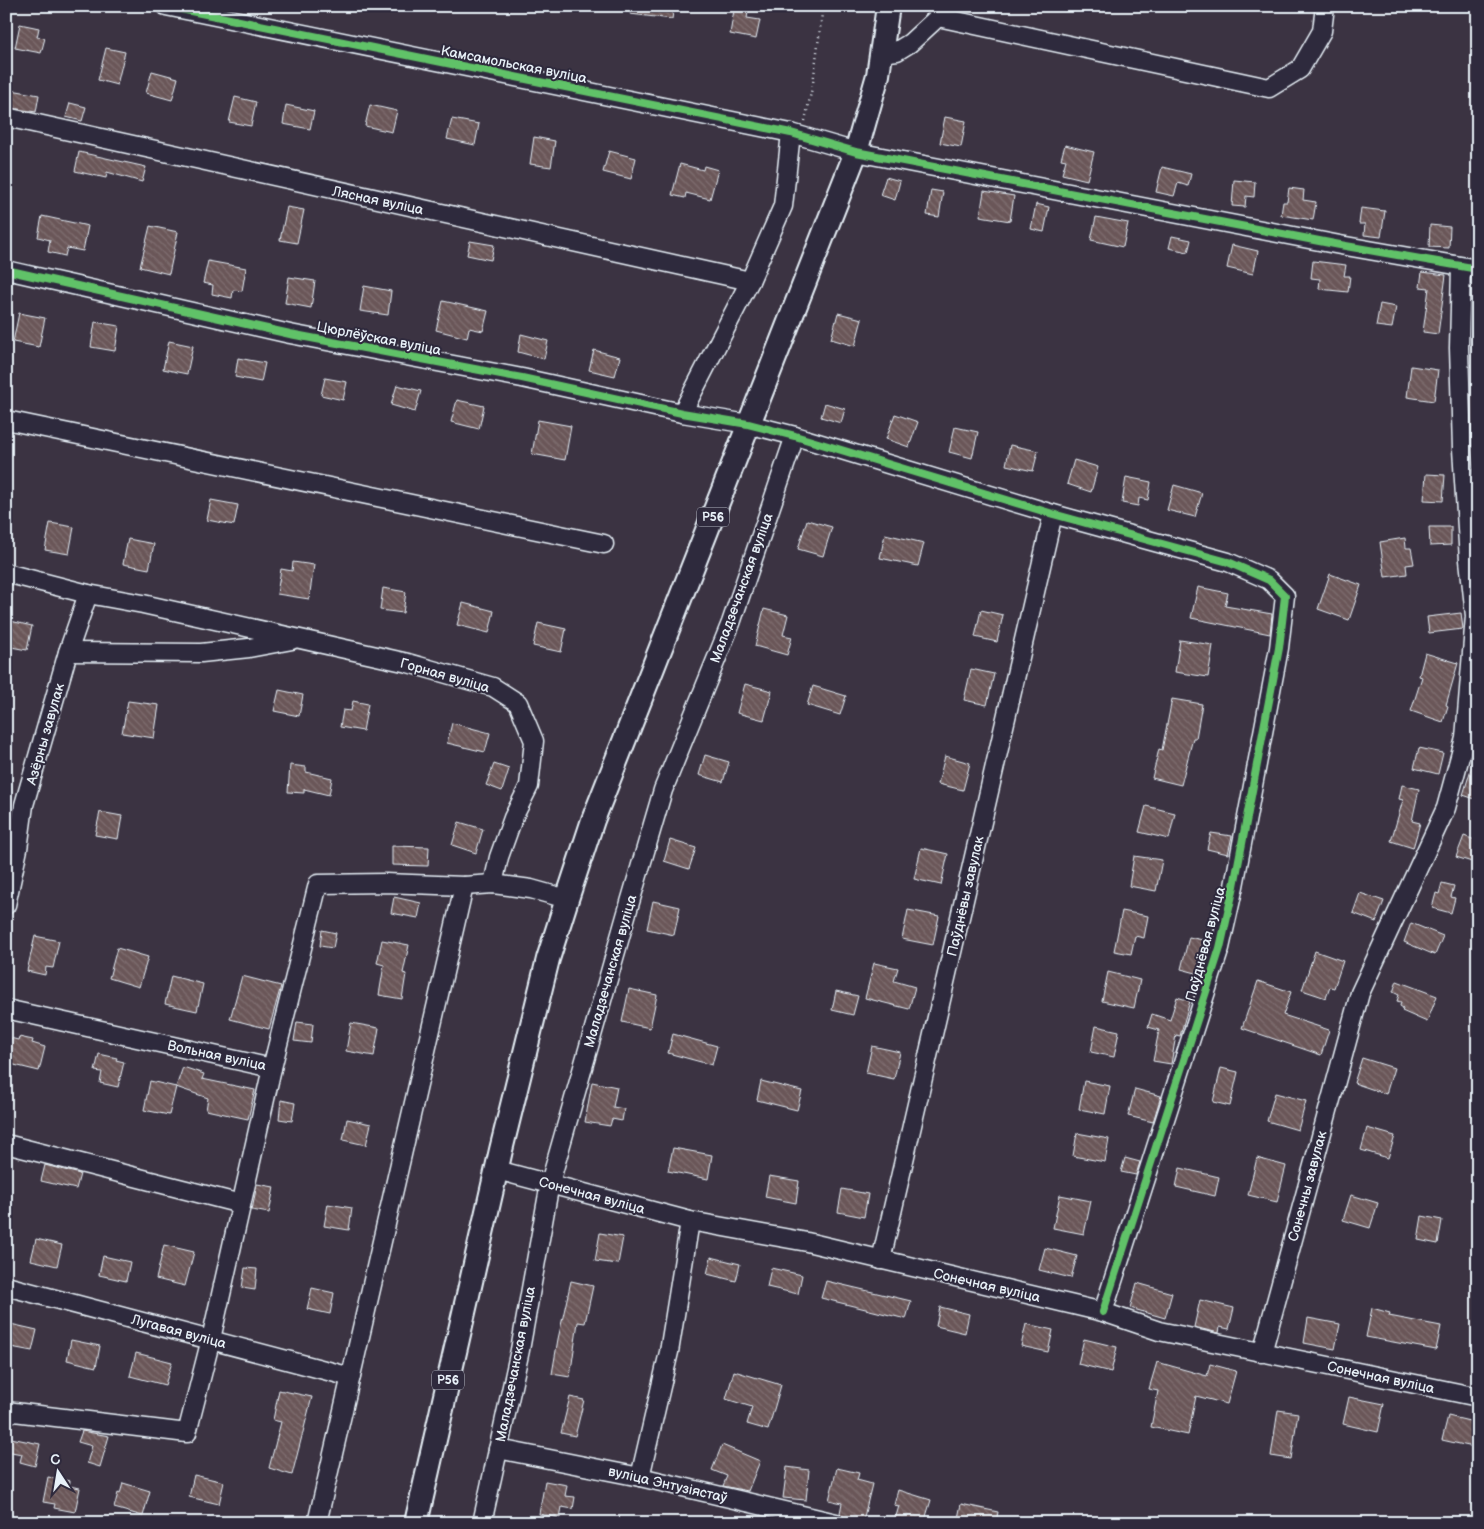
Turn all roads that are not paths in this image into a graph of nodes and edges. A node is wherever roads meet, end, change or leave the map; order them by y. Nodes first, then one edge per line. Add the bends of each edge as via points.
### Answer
1 (166, 6) edge
2 (888, 6) edge
3 (1325, 6) edge
4 (944, 12) edge
5 (881, 53) junction
6 (6, 117) edge
7 (796, 135) junction
8 (856, 152) junction
9 (1469, 268) edge
10 (6, 270) edge
11 (750, 281) junction
12 (682, 413) junction
13 (6, 420) edge
14 (748, 424) junction
15 (795, 436) junction
16 (1053, 514) junction
17 (604, 544) dead end
18 (6, 573) edge
19 (1269, 580) joint
20 (88, 594) junction
21 (300, 639) junction
22 (68, 652) junction
23 (493, 884) junction
24 (464, 886) junction
25 (567, 899) junction
26 (6, 906) edge
27 (7, 1009) edge
28 (272, 1068) junction
29 (6, 1144) edge
30 (496, 1170) junction
31 (550, 1183) junction
32 (241, 1204) junction
33 (690, 1221) junction
34 (881, 1260) junction
35 (6, 1286) edge
36 (1103, 1312) junction
37 (211, 1339) junction
38 (1262, 1353) junction
39 (351, 1377) junction
40 (1478, 1397) edge
41 (6, 1411) edge
42 (498, 1449) junction
43 (640, 1477) junction
44 (318, 1519) edge
45 (416, 1523) edge
46 (482, 1523) edge
47 (836, 1523) edge

1 - 7 street, Камсамольская вуліца
2 - 5 main road, Р56
3 - 4 street via 1322,31 1300,69 1269,88
4 - 5 street via 910,43 897,51
5 - 8 main road, Р56
6 - 11 street, Лясная вуліца
7 - 8 street, Камсамольская вуліца
7 - 11 street via 783,206
8 - 9 street, Камсамольская вуліца
8 - 14 main road, Р56
9 - 38 street, Сонечны завулак via 1459,348 1462,450 1475,616 1465,738 1446,808 1360,993
10 - 12 street, Цюрлёўская вуліца via 290,334 522,378
11 - 12 street
12 - 14 street, Цюрлёўская вуліца
13 - 17 street
14 - 15 street, Цюрлёўская вуліца
14 - 25 main road, Р56 via 593,820
15 - 16 street, Цюрлёўская вуліца
15 - 31 street, Маладзечанская вуліца via 731,623 663,790
16 - 19 street, Цюрлёўская вуліца via 1228,562
16 - 34 street, Паўднёвы завулак
18 - 20 street, Горная вуліца
19 - 36 street, Паўднёвая вуліца via 1286,596 1279,648 1220,948
20 - 21 street, Горная вуліца
20 - 22 street, Азёрны завулак
21 - 22 street, Горная вуліца via 201,653
21 - 23 street, Горная вуліца via 408,663 493,687 518,703 534,741 529,786 513,818
22 - 26 street, Азёрны завулак via 24,805
23 - 24 street
23 - 25 street via 531,889
24 - 28 street, Вольная вуліца via 318,884
24 - 39 street
25 - 30 main road, Р56 via 548,959
27 - 28 street, Вольная вуліца
28 - 32 street
29 - 32 street
30 - 31 street, Сонечная вуліца
30 - 45 main road, Р56
31 - 33 street, Сонечная вуліца
31 - 42 street, Маладзечанская вуліца via 520,1350
32 - 37 street
33 - 34 street, Сонечная вуліца via 807,1242
33 - 43 street via 669,1352
34 - 36 street, Сонечная вуліца
35 - 37 street, Лугавая вуліца
36 - 38 street, Сонечная вуліца via 1159,1331
37 - 39 street, Лугавая вуліца
37 - 41 street via 187,1434
38 - 40 street, Сонечная вуліца
39 - 44 street
42 - 43 street, вуліца Энтузіястаў
42 - 46 street, Маладзечанская вуліца
43 - 47 street, вуліца Энтузіястаў

